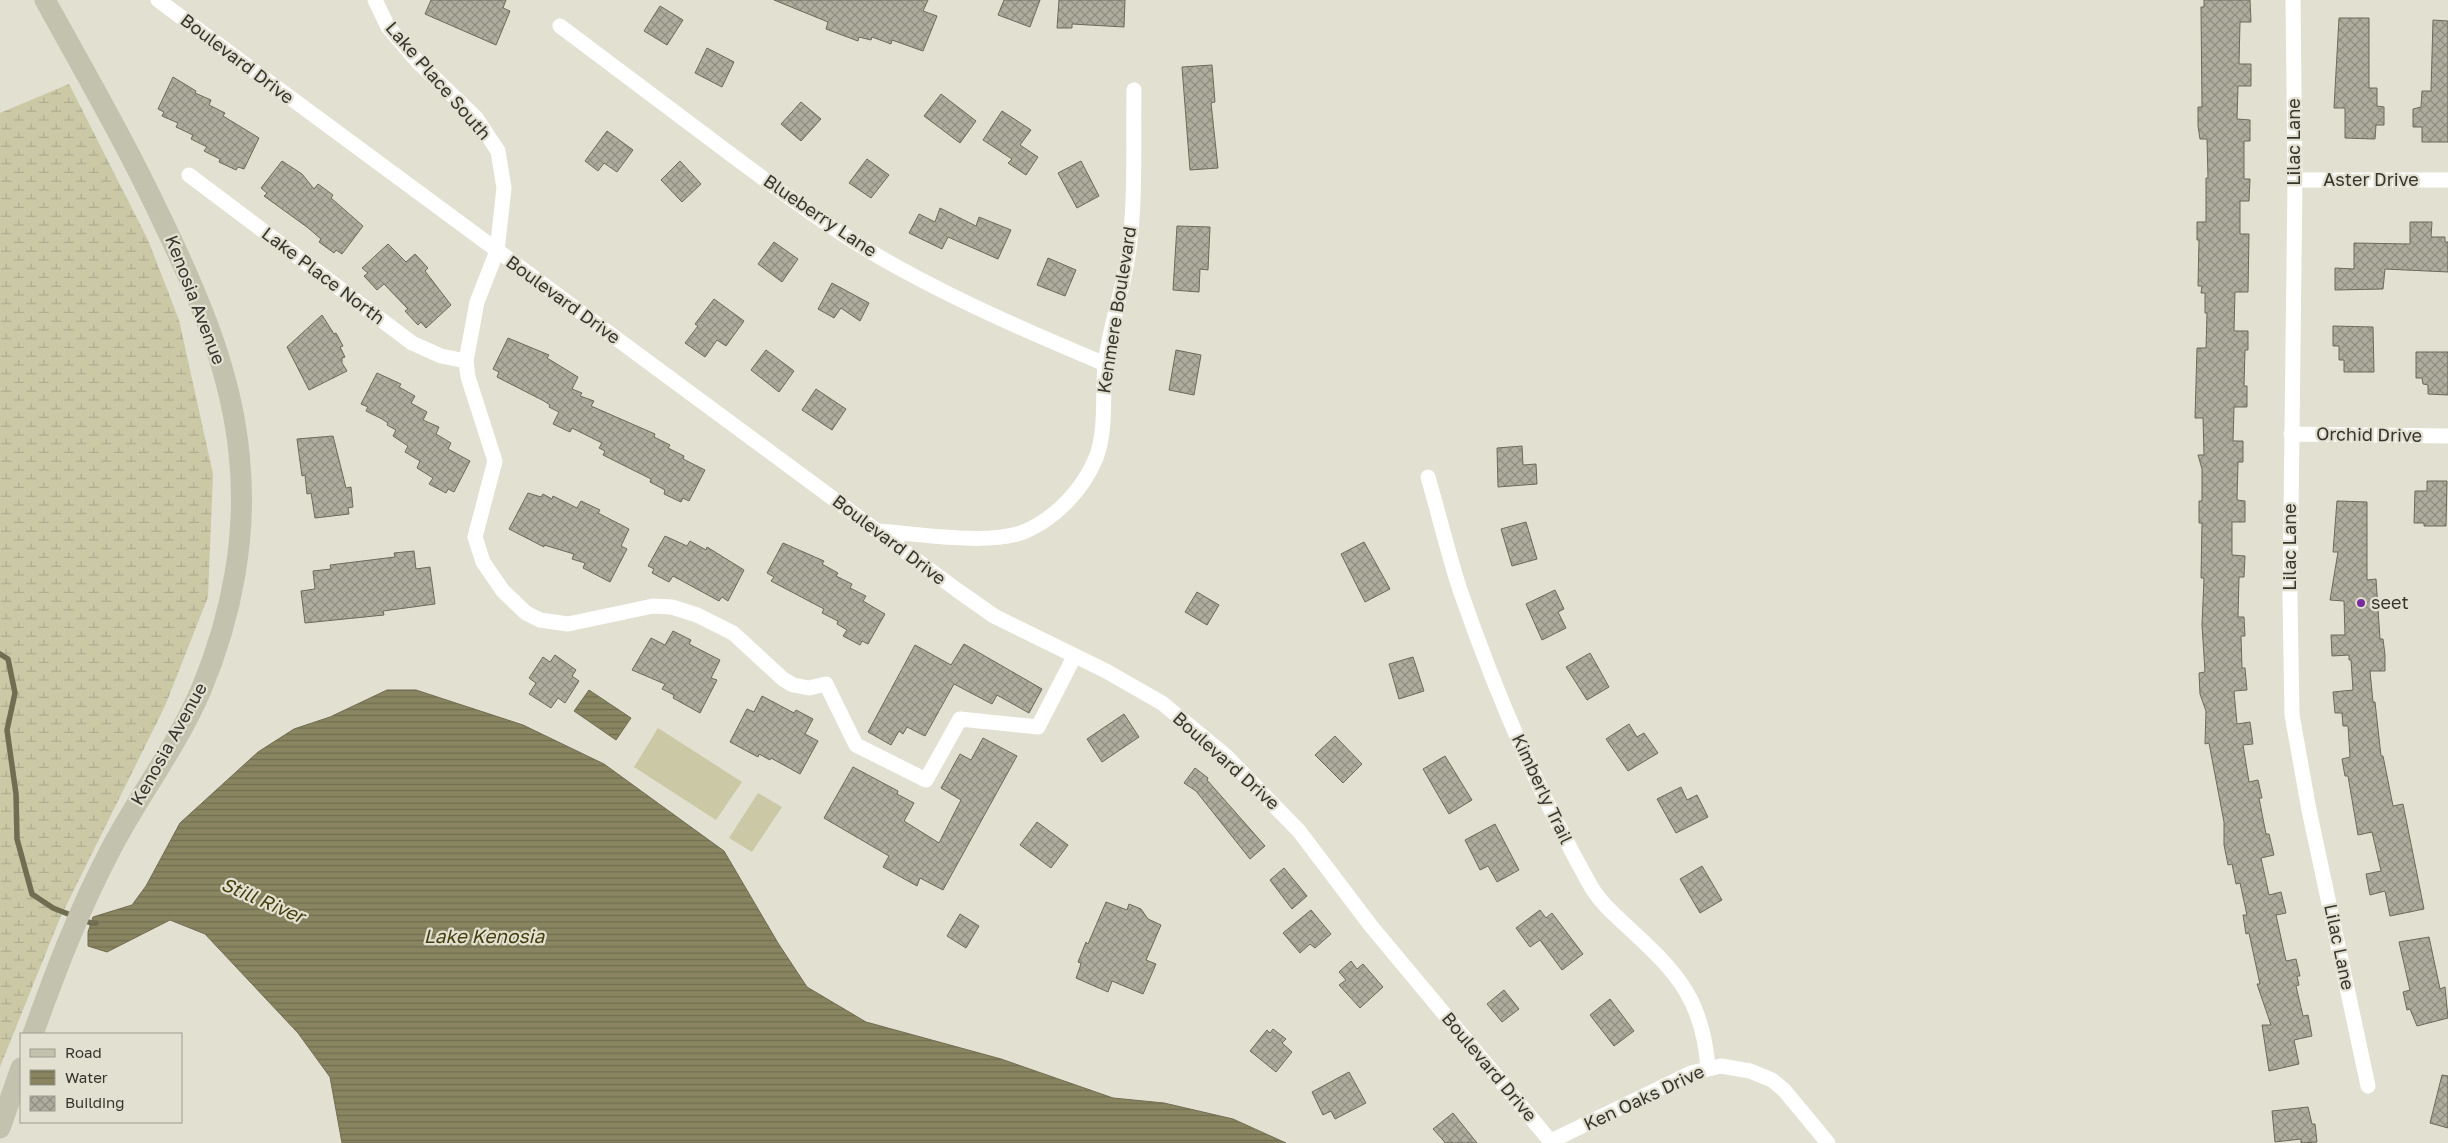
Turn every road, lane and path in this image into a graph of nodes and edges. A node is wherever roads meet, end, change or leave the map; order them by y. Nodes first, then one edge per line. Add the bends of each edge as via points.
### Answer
1 (45, 0) edge
2 (158, 0) edge
3 (375, 0) edge
4 (2293, 0) edge
5 (560, 26) dead end
6 (1134, 90) dead end
7 (189, 175) dead end
8 (2295, 180) junction
9 (2448, 180) edge
10 (497, 251) junction
11 (466, 361) junction
12 (1105, 364) junction
13 (2291, 434) junction
14 (2448, 436) edge
15 (1428, 477) dead end
16 (880, 531) junction
17 (1074, 657) junction
18 (33, 1033) edge
19 (1708, 1068) junction
20 (20, 1071) edge
21 (2368, 1086) dead end
22 (0, 1128) edge
23 (1552, 1142) edge
24 (1828, 1143) edge

1 - 18 street, Kenosia Avenue via 143,180 202,309 232,408 242,494 235,573 227,612 200,693 89,893 68,938
2 - 10 street, Boulevard Drive
3 - 10 street, Lake Place South via 388,27 418,62 476,118 498,151 504,188
4 - 8 street, Lilac Lane
5 - 12 street, Blueberry Lane via 808,212 857,243 977,308
6 - 12 street, Kenmere Boulevard via 1129,251
7 - 11 street, Lake Place North via 412,343 441,356
8 - 9 street, Aster Drive
8 - 13 street, Lilac Lane
10 - 11 street via 476,309
10 - 16 street, Boulevard Drive
11 - 17 street via 495,462 474,537 483,562 503,591 540,620 568,624 653,606 672,607 697,615 733,633 793,685 810,688 826,684 856,745 926,780 960,719 1038,728
12 - 16 street, Kenmere Boulevard via 1103,417 1096,457 1069,500 1042,522 1009,536 989,538
13 - 14 street, Orchid Drive
13 - 21 street, Lilac Lane via 2292,716
15 - 19 street, Kimberly Trail via 1463,597 1492,677 1542,794 1590,886 1614,914 1671,968 1691,998 1707,1045
16 - 17 street, Boulevard Drive via 994,616
17 - 23 street, Boulevard Drive via 1162,703 1225,755 1285,815 1371,926
19 - 23 street, Ken Oaks Drive via 1691,1073
19 - 24 street, Ken Oaks Drive via 1736,1067 1772,1080
20 - 22 street

